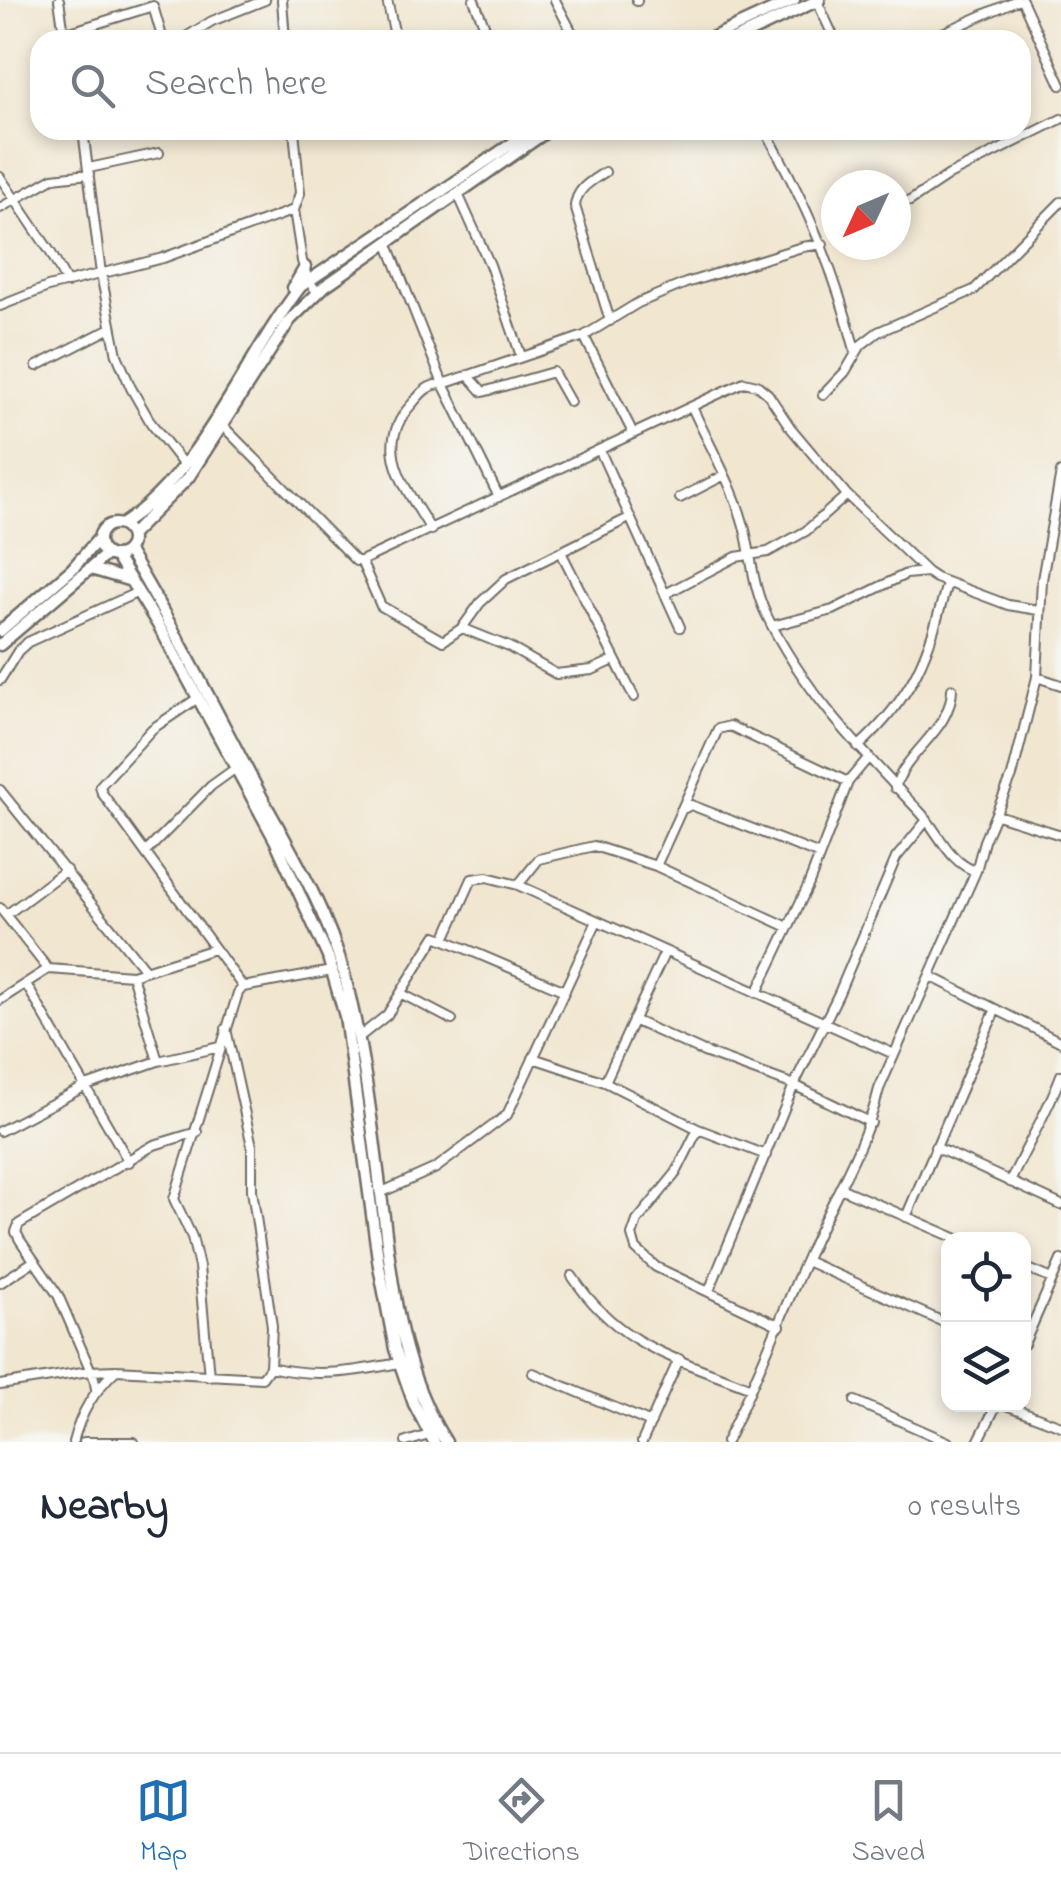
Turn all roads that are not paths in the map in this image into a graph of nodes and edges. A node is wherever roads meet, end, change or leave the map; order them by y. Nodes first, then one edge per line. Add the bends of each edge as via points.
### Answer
1 (58, 0) edge
2 (264, 0) edge
3 (282, 0) edge
4 (387, 0) edge
5 (474, 0) edge
6 (555, 0) edge
7 (794, 0) edge
8 (818, 0) edge
9 (1020, 0) edge
10 (775, 4) edge
11 (64, 30) edge
12 (85, 30) edge
13 (160, 30) edge
14 (198, 30) edge
15 (284, 30) edge
16 (394, 30) edge
17 (486, 30) edge
18 (571, 30) edge
19 (726, 30) edge
20 (754, 30) edge
21 (831, 30) edge
22 (950, 30) edge
23 (1061, 85) edge
24 (1061, 119) edge
25 (1031, 134) edge
26 (84, 140) edge
27 (295, 140) edge
28 (517, 140) edge
29 (535, 140) edge
30 (771, 140) edge
31 (1018, 140) edge
32 (159, 154) dead end
33 (89, 171) junction
34 (605, 172) dead end
35 (0, 177) edge
36 (458, 194) junction
37 (911, 200) edge
38 (14, 201) junction
39 (1061, 202) edge
40 (0, 208) edge
41 (294, 210) junction
42 (821, 239) edge
43 (387, 242) junction
44 (821, 244) edge
45 (828, 260) edge
46 (303, 264) junction
47 (102, 274) junction
48 (313, 278) junction
49 (67, 282) junction
50 (318, 292) junction
51 (0, 306) edge
52 (280, 313) junction
53 (610, 321) junction
54 (111, 328) junction
55 (584, 336) junction
56 (855, 350) junction
57 (520, 356) junction
58 (510, 360) junction
59 (36, 366) dead end
60 (468, 375) junction
61 (518, 380) junction
62 (444, 384) junction
63 (823, 395) dead end
64 (570, 402) dead end
65 (692, 407) junction
66 (222, 425) junction
67 (633, 433) junction
68 (600, 451) junction
69 (197, 455) junction
70 (183, 464) junction
71 (1061, 472) edge
72 (723, 476) junction
73 (1059, 493) edge
74 (847, 495) junction
75 (499, 497) junction
76 (680, 498) dead end
77 (629, 518) junction
78 (121, 525) junction
79 (431, 530) junction
80 (131, 536) junction
81 (99, 538) junction
82 (561, 552) junction
83 (117, 554) junction
84 (748, 557) junction
85 (361, 561) junction
86 (91, 569) junction
87 (926, 572) junction
88 (128, 580) junction
89 (947, 583) junction
90 (136, 593) junction
91 (667, 593) junction
92 (1038, 610) junction
93 (772, 626) junction
94 (680, 627) dead end
95 (462, 628) junction
96 (0, 631) edge
97 (0, 645) edge
98 (614, 660) junction
99 (1037, 677) junction
100 (0, 680) edge
101 (1061, 684) edge
102 (952, 689) dead end
103 (634, 697) dead end
104 (198, 698) junction
105 (858, 748) junction
106 (868, 758) junction
107 (236, 768) junction
108 (848, 782) junction
109 (895, 788) junction
110 (0, 790) edge
111 (679, 811) junction
112 (997, 815) junction
113 (927, 820) junction
114 (1061, 836) edge
115 (146, 852) junction
116 (820, 854) junction
117 (656, 866) junction
118 (66, 870) junction
119 (976, 871) junction
120 (518, 885) junction
121 (3, 911) edge
122 (598, 921) junction
123 (788, 927) junction
124 (445, 939) junction
125 (214, 948) junction
126 (666, 952) junction
127 (48, 969) junction
128 (145, 970) junction
129 (332, 971) junction
130 (132, 974) junction
131 (930, 976) junction
132 (26, 984) junction
133 (243, 987) junction
134 (564, 991) junction
135 (757, 993) junction
136 (402, 994) junction
137 (0, 1000) edge
138 (995, 1011) junction
139 (452, 1020) dead end
140 (632, 1020) junction
141 (824, 1021) junction
142 (226, 1029) junction
143 (358, 1038) junction
144 (1061, 1042) edge
145 (220, 1047) junction
146 (894, 1054) junction
147 (533, 1058) junction
148 (158, 1061) junction
149 (1061, 1075) edge
150 (604, 1082) junction
151 (794, 1085) junction
152 (86, 1086) junction
153 (871, 1124) junction
154 (698, 1129) junction
155 (0, 1131) edge
156 (198, 1132) junction
157 (935, 1147) junction
158 (766, 1155) junction
159 (129, 1162) junction
160 (1010, 1182) junction
161 (840, 1188) junction
162 (380, 1192) junction
163 (1061, 1205) edge
164 (906, 1217) junction
165 (941, 1232) edge
166 (1061, 1260) edge
167 (34, 1261) junction
168 (806, 1261) junction
169 (1031, 1270) edge
170 (572, 1276) dead end
171 (1052, 1279) junction
172 (0, 1283) edge
173 (710, 1291) junction
174 (943, 1322) edge
175 (780, 1326) junction
176 (1031, 1328) edge
177 (680, 1359) junction
178 (398, 1363) junction
179 (270, 1367) junction
180 (89, 1370) junction
181 (116, 1370) junction
182 (532, 1374) dead end
183 (209, 1376) junction
184 (0, 1385) edge
185 (751, 1388) junction
186 (96, 1389) junction
187 (856, 1400) dead end
188 (995, 1412) edge
189 (1027, 1412) edge
190 (1060, 1422) edge
191 (651, 1424) junction
192 (431, 1439) edge
193 (73, 1442) edge
194 (84, 1442) edge
195 (134, 1442) edge
196 (406, 1442) edge
197 (446, 1442) edge
198 (642, 1442) edge
199 (726, 1442) edge
200 (948, 1442) edge
201 (978, 1442) edge

1 - 11 street
2 - 14 street
3 - 15 street
4 - 16 street
5 - 17 street
6 - 18 street
7 - 10 main road
8 - 20 main road
8 - 21 street
9 - 22 street
9 - 23 street
10 - 19 main road
12 - 13 street via 153,6
24 - 25 street
26 - 33 street
27 - 41 street via 300,193
28 - 48 main road
29 - 36 main road
30 - 42 street
31 - 37 street
32 - 33 street
33 - 38 street via 53,178
33 - 47 street
34 - 53 street via 583,187 575,206
35 - 38 street
36 - 43 main road
36 - 57 street
38 - 40 street
38 - 49 street
39 - 56 street via 974,290 878,332
41 - 46 street
41 - 47 street
43 - 50 main road
43 - 62 street
44 - 53 street via 686,283
45 - 56 street
46 - 48 main road via 312,267
46 - 52 main road
47 - 49 street
47 - 54 street
48 - 50 street
48 - 52 main road
49 - 51 street
50 - 66 main road via 290,320
52 - 69 main road
53 - 55 street
54 - 59 street
54 - 70 street via 131,388
55 - 57 street
55 - 67 street
56 - 63 street
57 - 58 street
58 - 60 street
58 - 61 street
60 - 61 street via 483,392
60 - 62 street
61 - 64 street via 554,372
62 - 75 street
62 - 79 street via 422,392 393,432 397,468
65 - 67 street
65 - 72 street
65 - 74 street via 744,382 758,386
66 - 69 main road
66 - 85 street
67 - 68 street
68 - 75 street
68 - 77 street
69 - 70 main road
69 - 80 main road via 173,496
70 - 78 main road via 160,495
71 - 73 street
72 - 76 street
72 - 84 street via 744,524
73 - 92 street
74 - 84 street via 806,531
74 - 87 street
75 - 79 street
77 - 82 street
77 - 91 street
78 - 80 main road
78 - 81 main road via 104,528
79 - 85 street
80 - 83 main road
81 - 83 main road via 100,548
81 - 96 main road
82 - 95 street via 506,578
82 - 98 street
83 - 86 main road
83 - 88 main road
83 - 143 main road via 158,601 320,911
84 - 91 street via 736,556
84 - 93 street
85 - 95 street via 388,612 444,641
86 - 88 main road
86 - 97 main road
87 - 89 street
87 - 93 street via 906,574 833,610
88 - 90 main road
89 - 92 street
89 - 105 street via 922,668 893,714
90 - 100 street via 28,642
90 - 104 main road
91 - 94 street
92 - 99 street
93 - 105 street via 801,677
95 - 98 street via 556,674
98 - 103 street
99 - 101 street
99 - 112 street
102 - 109 street via 940,727 915,752
104 - 107 main road
104 - 115 street via 152,729 100,786
105 - 106 street
106 - 108 street
106 - 109 street
107 - 115 street
107 - 129 main road
108 - 111 street via 724,726
108 - 116 street
109 - 113 street
110 - 118 street
111 - 116 street via 691,804
111 - 117 street
112 - 114 street
112 - 119 street
113 - 119 street via 961,866
113 - 141 street via 896,858
115 - 125 street
116 - 123 street
117 - 120 street via 594,846 539,860
117 - 123 street
118 - 121 street
118 - 128 street
119 - 131 street
120 - 122 street
120 - 124 street via 472,880
121 - 127 street
122 - 126 street
122 - 134 street
123 - 135 street
124 - 134 street
124 - 136 street via 436,936 430,943
125 - 128 street
125 - 133 street
126 - 135 street
126 - 140 street
127 - 130 street
127 - 132 street
128 - 130 street
129 - 133 street
129 - 178 main road via 345,1016
130 - 148 street
131 - 138 street
131 - 146 street
132 - 137 street
132 - 152 street
133 - 142 street
134 - 147 street
135 - 141 street
136 - 139 street
136 - 143 street
138 - 144 street
138 - 157 street
140 - 150 street
140 - 151 street
141 - 146 street
141 - 151 street
142 - 145 street
142 - 179 street via 252,1146
143 - 162 main road
145 - 148 street
145 - 156 street
146 - 153 street
147 - 150 street
147 - 162 street via 498,1124 436,1168
148 - 152 street
149 - 160 street
150 - 154 street
151 - 153 street
151 - 158 street
152 - 155 street
152 - 159 street
153 - 161 street
154 - 158 street
154 - 173 street via 632,1235 636,1249 656,1267
156 - 159 street via 154,1145
156 - 183 street via 174,1199 199,1267
157 - 160 street
157 - 164 street
158 - 173 street
159 - 167 street via 19,1224 16,1232
160 - 163 street
161 - 164 street
161 - 168 street
162 - 197 main road via 410,1362
164 - 165 street
166 - 171 street
167 - 172 street
167 - 180 street via 68,1314
168 - 174 street
168 - 175 street
169 - 171 street
170 - 177 street via 617,1328
171 - 176 street
173 - 175 street
175 - 185 street
177 - 185 street
177 - 191 street
178 - 179 street via 336,1374
178 - 192 main road
179 - 183 street via 262,1378
180 - 181 street
180 - 184 street
180 - 186 street
181 - 183 street
181 - 186 street
182 - 191 street
185 - 199 street
186 - 193 street
187 - 200 street
188 - 201 street
189 - 190 street
191 - 198 street
192 - 196 street
194 - 195 street

